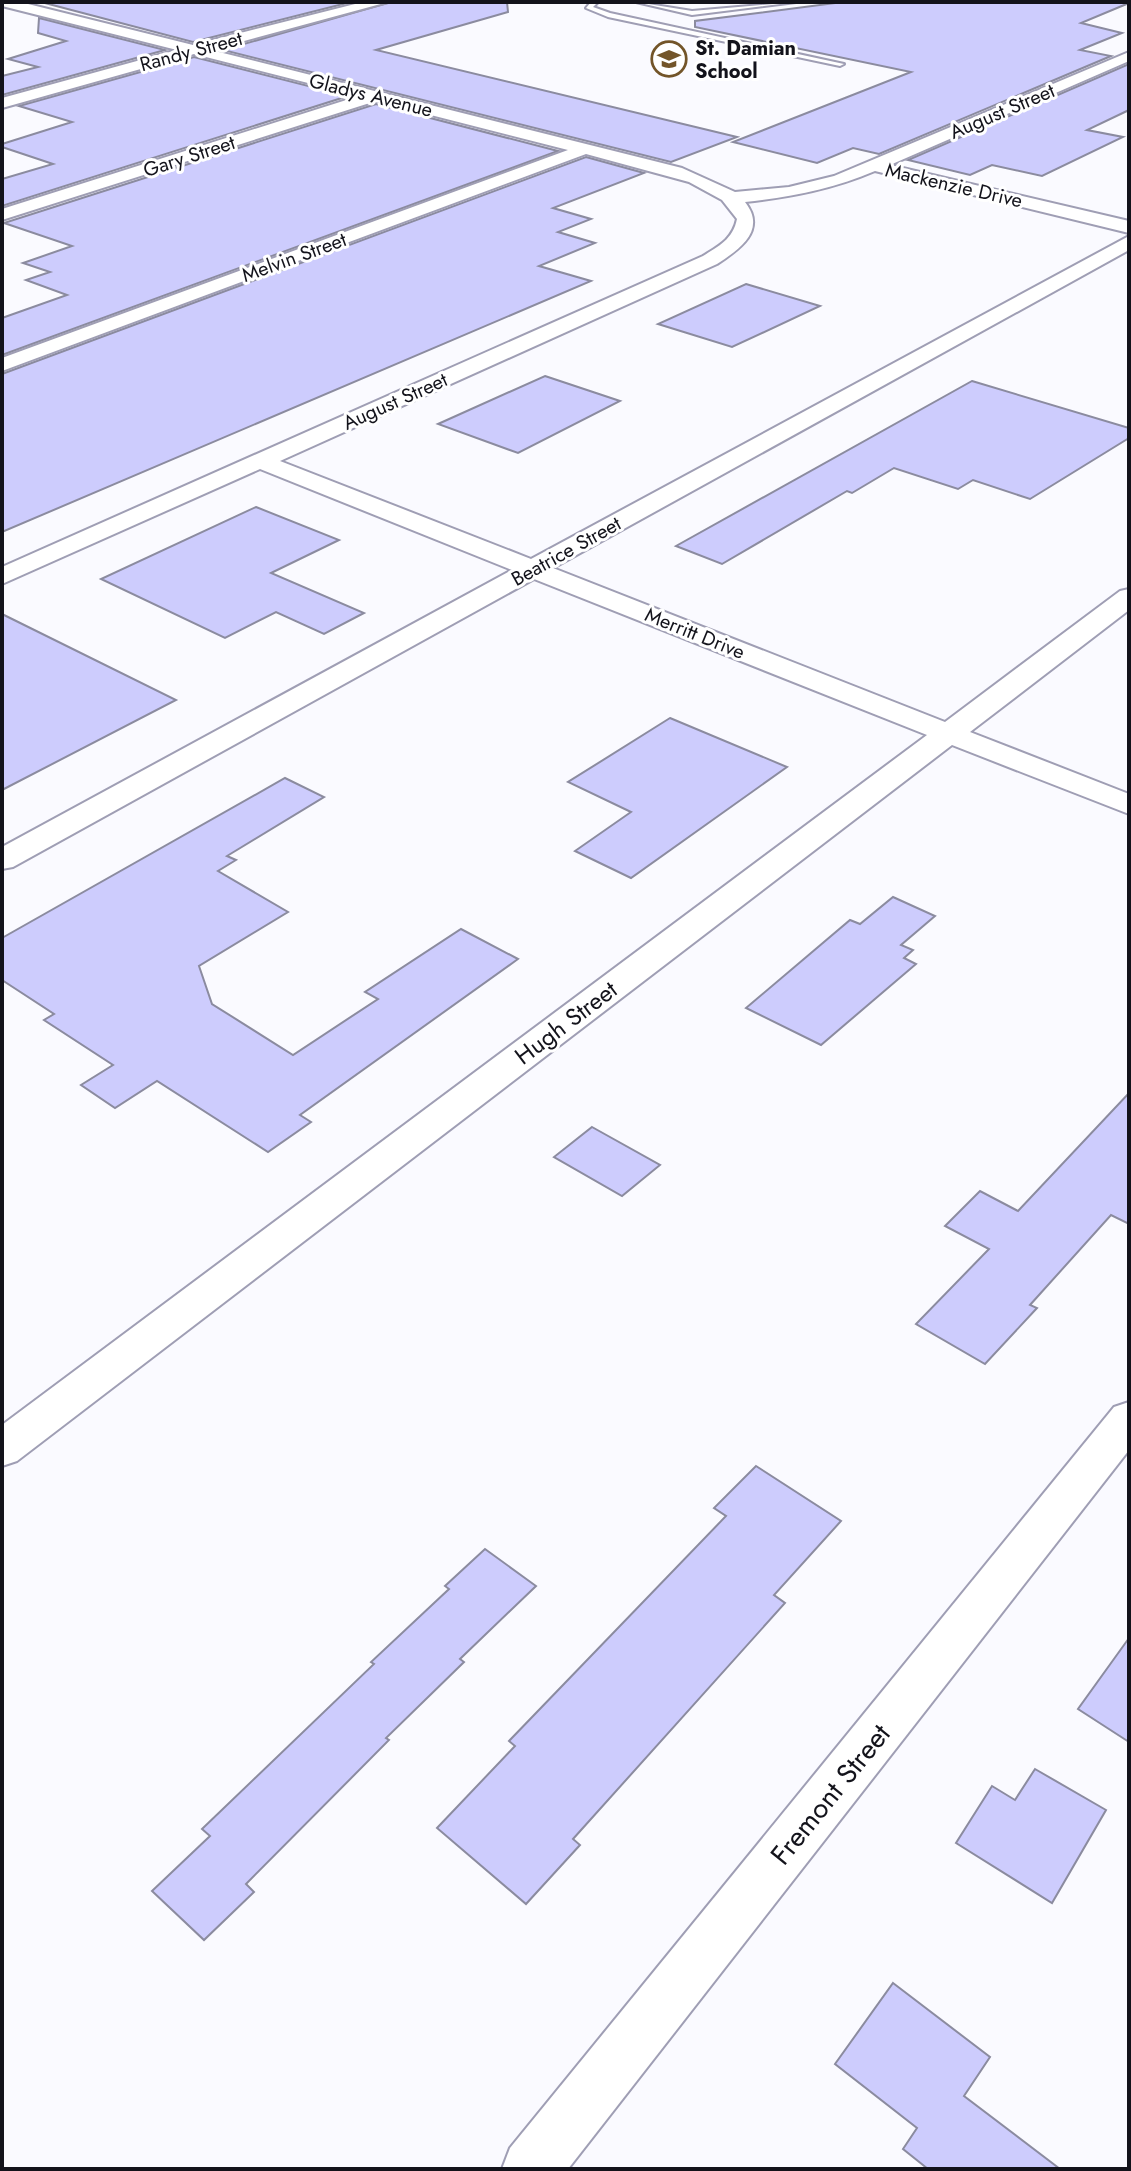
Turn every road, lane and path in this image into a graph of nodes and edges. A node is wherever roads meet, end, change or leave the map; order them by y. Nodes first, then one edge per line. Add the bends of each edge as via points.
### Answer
1 (381, 2) edge
2 (595, 2) edge
3 (639, 2) edge
4 (793, 2) edge
5 (14, 5) edge
6 (193, 50) junction
7 (1129, 56) edge
8 (840, 64) dead end
9 (376, 96) junction
10 (2, 103) edge
11 (585, 149) junction
12 (875, 166) junction
13 (733, 198) junction
14 (2, 215) edge
15 (1129, 227) edge
16 (1129, 242) edge
17 (2, 365) edge
18 (260, 461) junction
19 (534, 569) junction
20 (2, 576) edge
21 (1129, 597) edge
22 (949, 734) junction
23 (1129, 805) edge
24 (2, 860) edge
25 (1129, 1419) edge
26 (2, 1449) edge
27 (531, 2169) edge

1 - 6 street, Randy Street
2 - 8 lane via 588,7 608,15
3 - 4 lane via 692,13
5 - 6 street, Gladys Avenue
6 - 9 street, Gladys Avenue
6 - 10 street, Randy Street
7 - 12 street, August Street
9 - 11 street, Gladys Avenue
9 - 14 street, Gary Street
11 - 13 street, Gladys Avenue via 689,176
11 - 17 street, Melvin Street
12 - 13 street, Mackenzie Drive via 814,187
12 - 15 street, Mackenzie Drive
13 - 18 street, August Street via 744,212 746,227 721,255
16 - 19 street, Beatrice Street
18 - 19 street, Merritt Drive
18 - 20 street, August Street
19 - 22 street, Merritt Drive
19 - 24 street, Beatrice Street
21 - 22 street, Hugh Street
22 - 23 street, Merritt Drive
22 - 26 street, Hugh Street
25 - 27 street, Fremont Street

